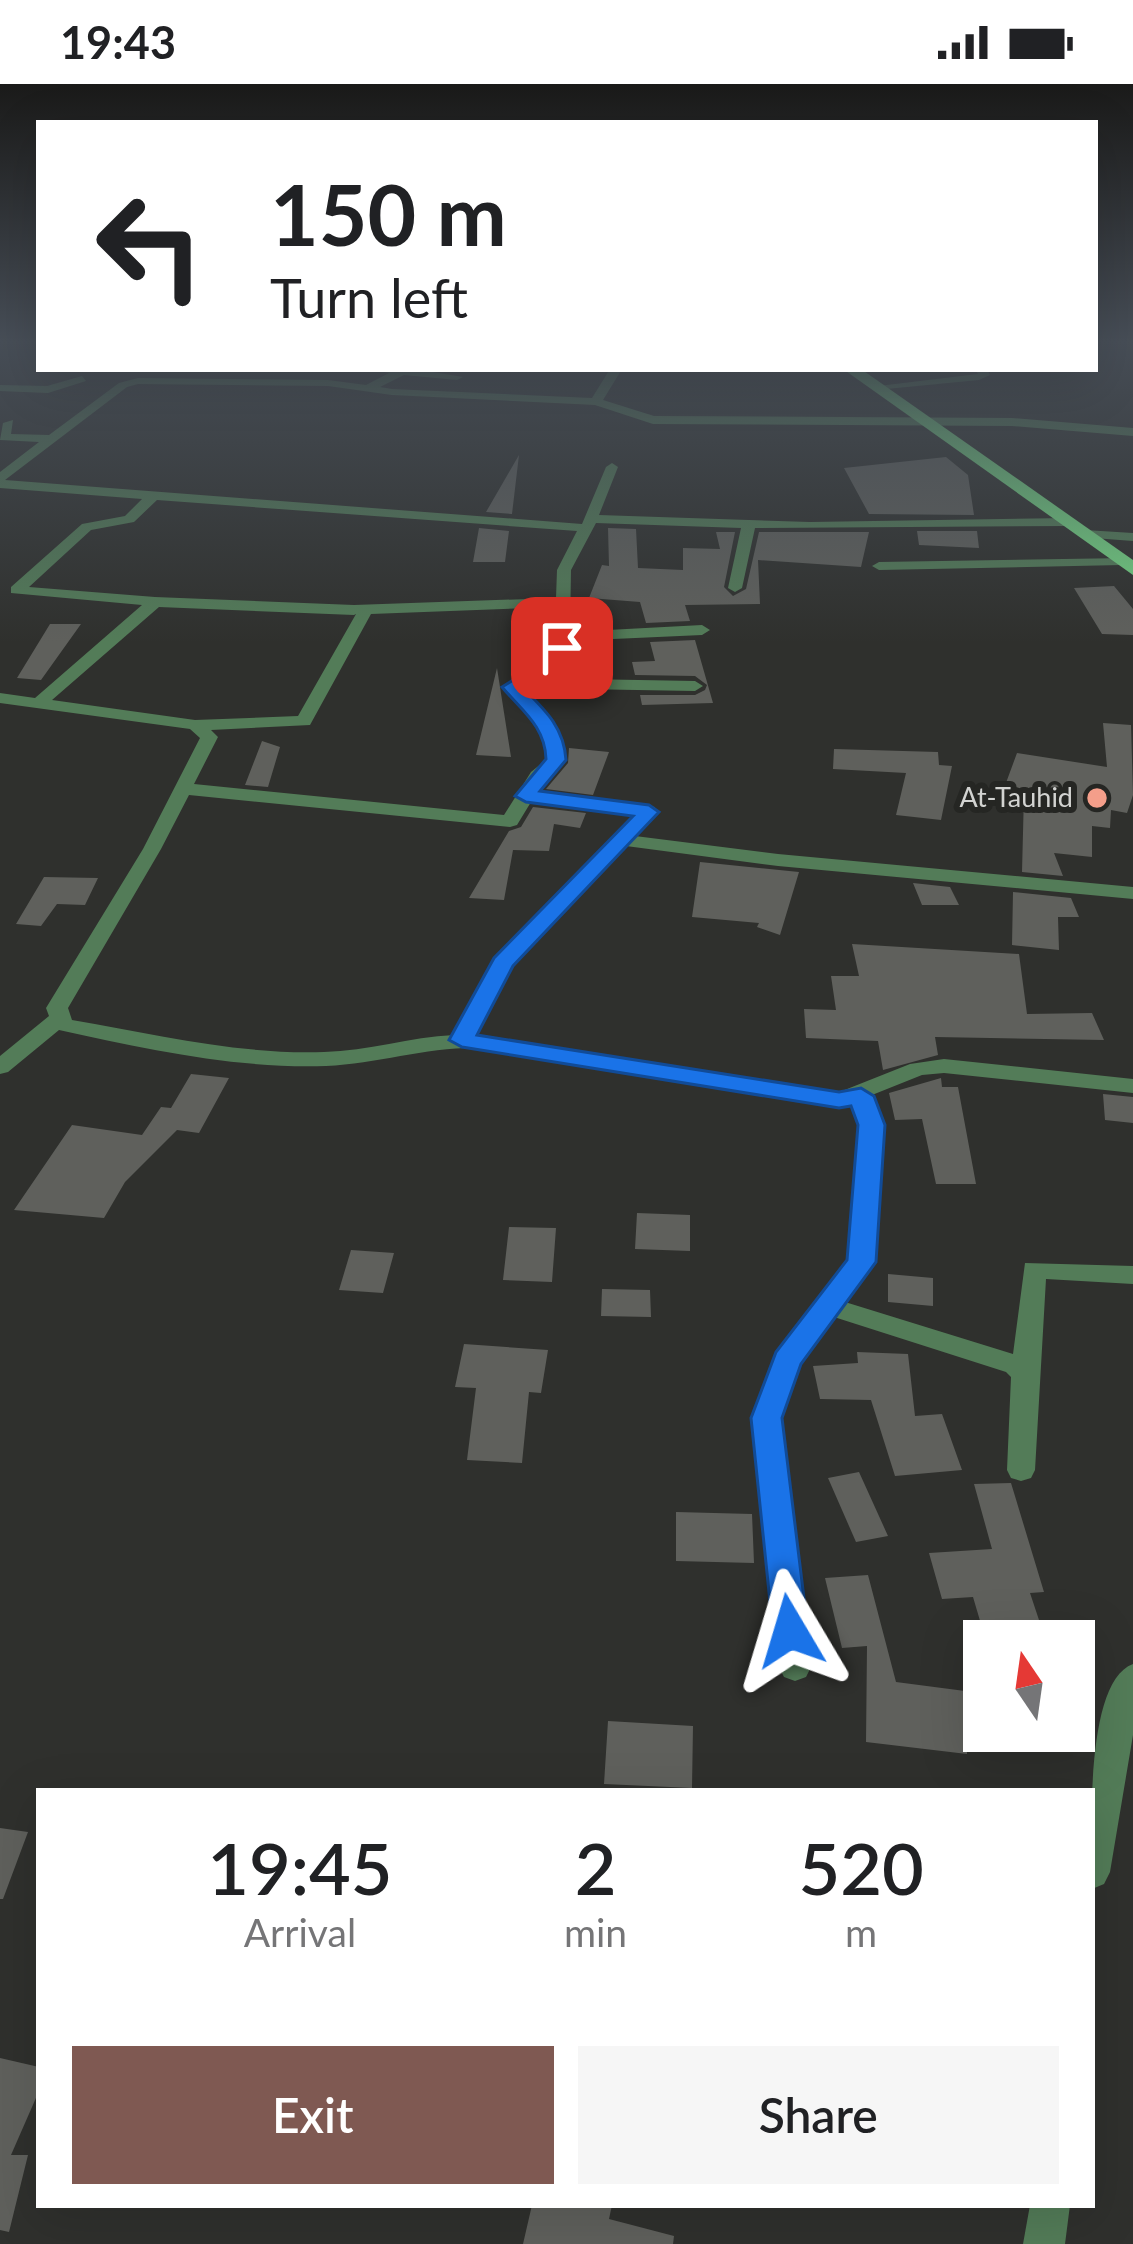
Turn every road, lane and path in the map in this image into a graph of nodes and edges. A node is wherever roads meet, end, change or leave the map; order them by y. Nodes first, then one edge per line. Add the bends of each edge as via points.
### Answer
1 (47, 442) edge
2 (955, 442) edge
3 (612, 467) dead end
4 (0, 481) edge
5 (154, 495) junction
6 (588, 523) junction
7 (749, 525) junction
8 (1077, 528) junction
9 (1133, 537) edge
10 (1127, 565) edge
11 (879, 566) dead end
12 (8, 589) edge
13 (735, 589) dead end
14 (155, 602) junction
15 (559, 602) junction
16 (366, 610) junction
17 (702, 630) dead end
18 (561, 637) junction
19 (561, 658) junction
20 (695, 686) dead end
21 (0, 698) edge
22 (38, 704) junction
23 (195, 725) junction
24 (185, 789) junction
25 (526, 796) junction
26 (622, 840) junction
27 (1133, 893) edge
28 (58, 1020) junction
29 (462, 1040) junction
30 (0, 1066) edge
31 (1133, 1086) edge
32 (861, 1096) junction
33 (1133, 1275) edge
34 (825, 1305) junction
35 (1025, 1374) junction
36 (1021, 1470) dead end
37 (795, 1667) dead end
38 (1133, 1678) edge
39 (1095, 1855) edge
40 (1050, 2208) edge
41 (1045, 2244) edge

1 - 4 street
2 - 8 highway
3 - 6 street
4 - 5 street
5 - 6 street
5 - 12 street via 129,518 87,527
6 - 7 street
6 - 15 street
7 - 8 street
7 - 13 street
8 - 9 street
8 - 10 highway
10 - 11 street
12 - 14 street
14 - 16 street
14 - 22 street
15 - 16 street
15 - 18 street
16 - 23 street via 304,721
17 - 18 street
18 - 19 street
19 - 20 street via 578,684
19 - 25 street via 511,687 546,722 556,747 556,760
21 - 22 street
22 - 23 street
23 - 24 street via 209,737
24 - 25 street via 510,821
24 - 28 street via 80,964
25 - 26 street via 649,812
26 - 27 street
26 - 29 street via 503,963
28 - 29 street via 266,1057 347,1058
28 - 30 street
29 - 32 street via 839,1100
31 - 32 street via 944,1066
32 - 34 street via 872,1125 861,1262
33 - 35 street via 1034,1269
34 - 35 street via 938,1345 997,1356
34 - 37 street via 787,1360 766,1418
35 - 36 street
38 - 39 street
40 - 41 street

